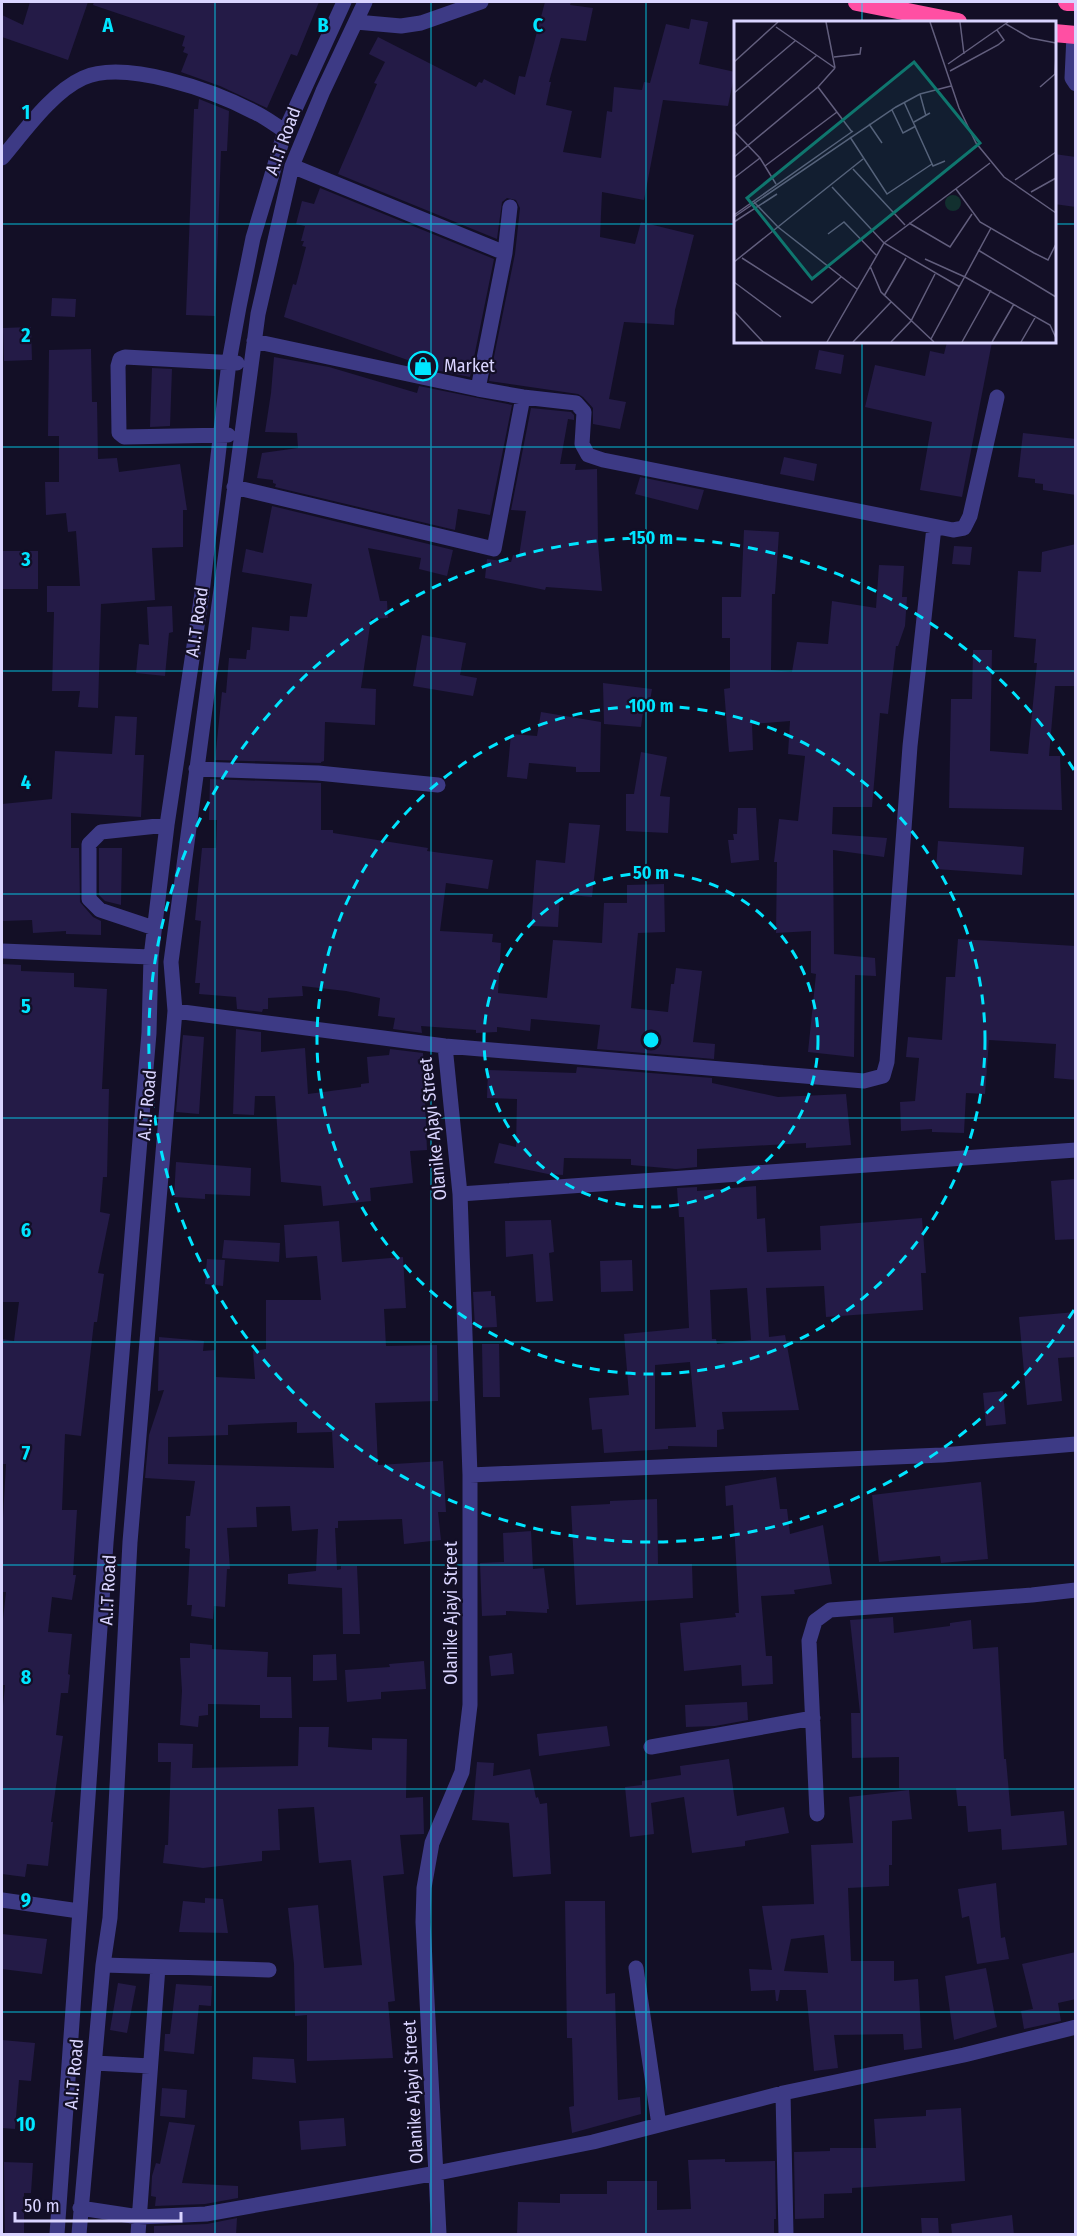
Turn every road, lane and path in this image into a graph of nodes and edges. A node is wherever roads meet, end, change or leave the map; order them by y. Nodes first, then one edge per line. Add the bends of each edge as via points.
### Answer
1 (344, 2) edge
2 (365, 2) edge
3 (481, 2) edge
4 (857, 2) edge
5 (1067, 2) edge
6 (1076, 2) edge
7 (953, 21) edge
8 (356, 22) junction
9 (1056, 33) edge
10 (1075, 35) edge
11 (1076, 84) edge
12 (285, 131) junction
13 (2, 158) edge
14 (292, 166) junction
15 (510, 207) dead end
16 (505, 253) junction
17 (254, 340) junction
18 (229, 362) junction
19 (250, 365) junction
20 (478, 389) junction
21 (997, 397) dead end
22 (523, 398) junction
23 (220, 434) junction
24 (240, 436) junction
25 (234, 488) junction
26 (934, 527) junction
27 (196, 769) junction
28 (438, 785) dead end
29 (166, 825) junction
30 (164, 854) junction
31 (185, 856) junction
32 (154, 928) junction
33 (2, 951) edge
34 (150, 957) junction
35 (174, 1011) junction
36 (445, 1046) junction
37 (1076, 1150) edge
38 (460, 1194) junction
39 (1076, 1444) edge
40 (471, 1475) junction
41 (1076, 1590) edge
42 (813, 1718) junction
43 (651, 1747) dead end
44 (817, 1814) dead end
45 (2, 1900) edge
46 (79, 1911) junction
47 (103, 1965) junction
48 (158, 1967) junction
49 (636, 1968) dead end
50 (268, 1970) dead end
51 (1076, 2027) edge
52 (95, 2063) junction
53 (150, 2066) junction
54 (783, 2093) junction
55 (659, 2125) junction
56 (437, 2173) junction
57 (80, 2208) junction
58 (140, 2217) junction
59 (57, 2235) edge
60 (79, 2235) edge
61 (138, 2235) edge
62 (439, 2235) edge
63 (786, 2235) edge

1 - 12 street, A.I.T Road
2 - 8 street, A.I.T Road
3 - 8 street via 401,26
4 - 7 highway
5 - 6 highway
8 - 14 street, A.I.T Road via 322,91
9 - 10 highway
10 - 11 street via 1072,78
12 - 13 street via 254,111 181,83 110,71 83,78 60,92
12 - 18 street, A.I.T Road via 253,238
14 - 16 street
14 - 17 street, A.I.T Road
15 - 16 street
16 - 20 street
17 - 19 street, A.I.T Road
17 - 20 street
18 - 19 street
18 - 23 street, A.I.T Road
18 - 23 street via 125,357 118,366 119,433 124,437
19 - 24 street, A.I.T Road
20 - 22 street
21 - 26 street via 970,516 964,528
22 - 25 street via 494,549
22 - 26 street via 576,404 584,412 582,444 588,455 603,460
23 - 24 street
23 - 29 street, A.I.T Road via 202,593
24 - 25 street, A.I.T Road
25 - 27 street, A.I.T Road
26 - 36 street via 910,746 883,1076 864,1082
27 - 28 street via 318,773
27 - 31 street, A.I.T Road
29 - 30 street, A.I.T Road
29 - 32 street via 101,832 89,844 89,899 100,910
30 - 31 street
30 - 32 street, A.I.T Road
31 - 35 street, A.I.T Road via 171,962
32 - 34 street, A.I.T Road
33 - 34 street
34 - 46 street, A.I.T Road via 149,1033
35 - 36 street
35 - 47 street, A.I.T Road via 130,1542 110,1918
36 - 38 street, Olanike Ajayi Street
37 - 38 street
38 - 40 street, Olanike Ajayi Street
39 - 40 street via 942,1455
40 - 56 street, Olanike Ajayi Street via 470,1705 462,1772 432,1843 424,1888
41 - 42 street via 830,1610 814,1621 809,1641
42 - 43 street
42 - 44 street
45 - 46 street
46 - 59 street, A.I.T Road
47 - 48 street
47 - 52 street, A.I.T Road
48 - 50 street
48 - 53 street
49 - 55 street
51 - 54 street
52 - 53 street
52 - 57 street, A.I.T Road
53 - 58 street
54 - 55 street
54 - 63 street
55 - 56 street
56 - 58 street via 206,2214
56 - 62 street, Olanike Ajayi Street
57 - 58 street
57 - 60 street, A.I.T Road
58 - 61 street

